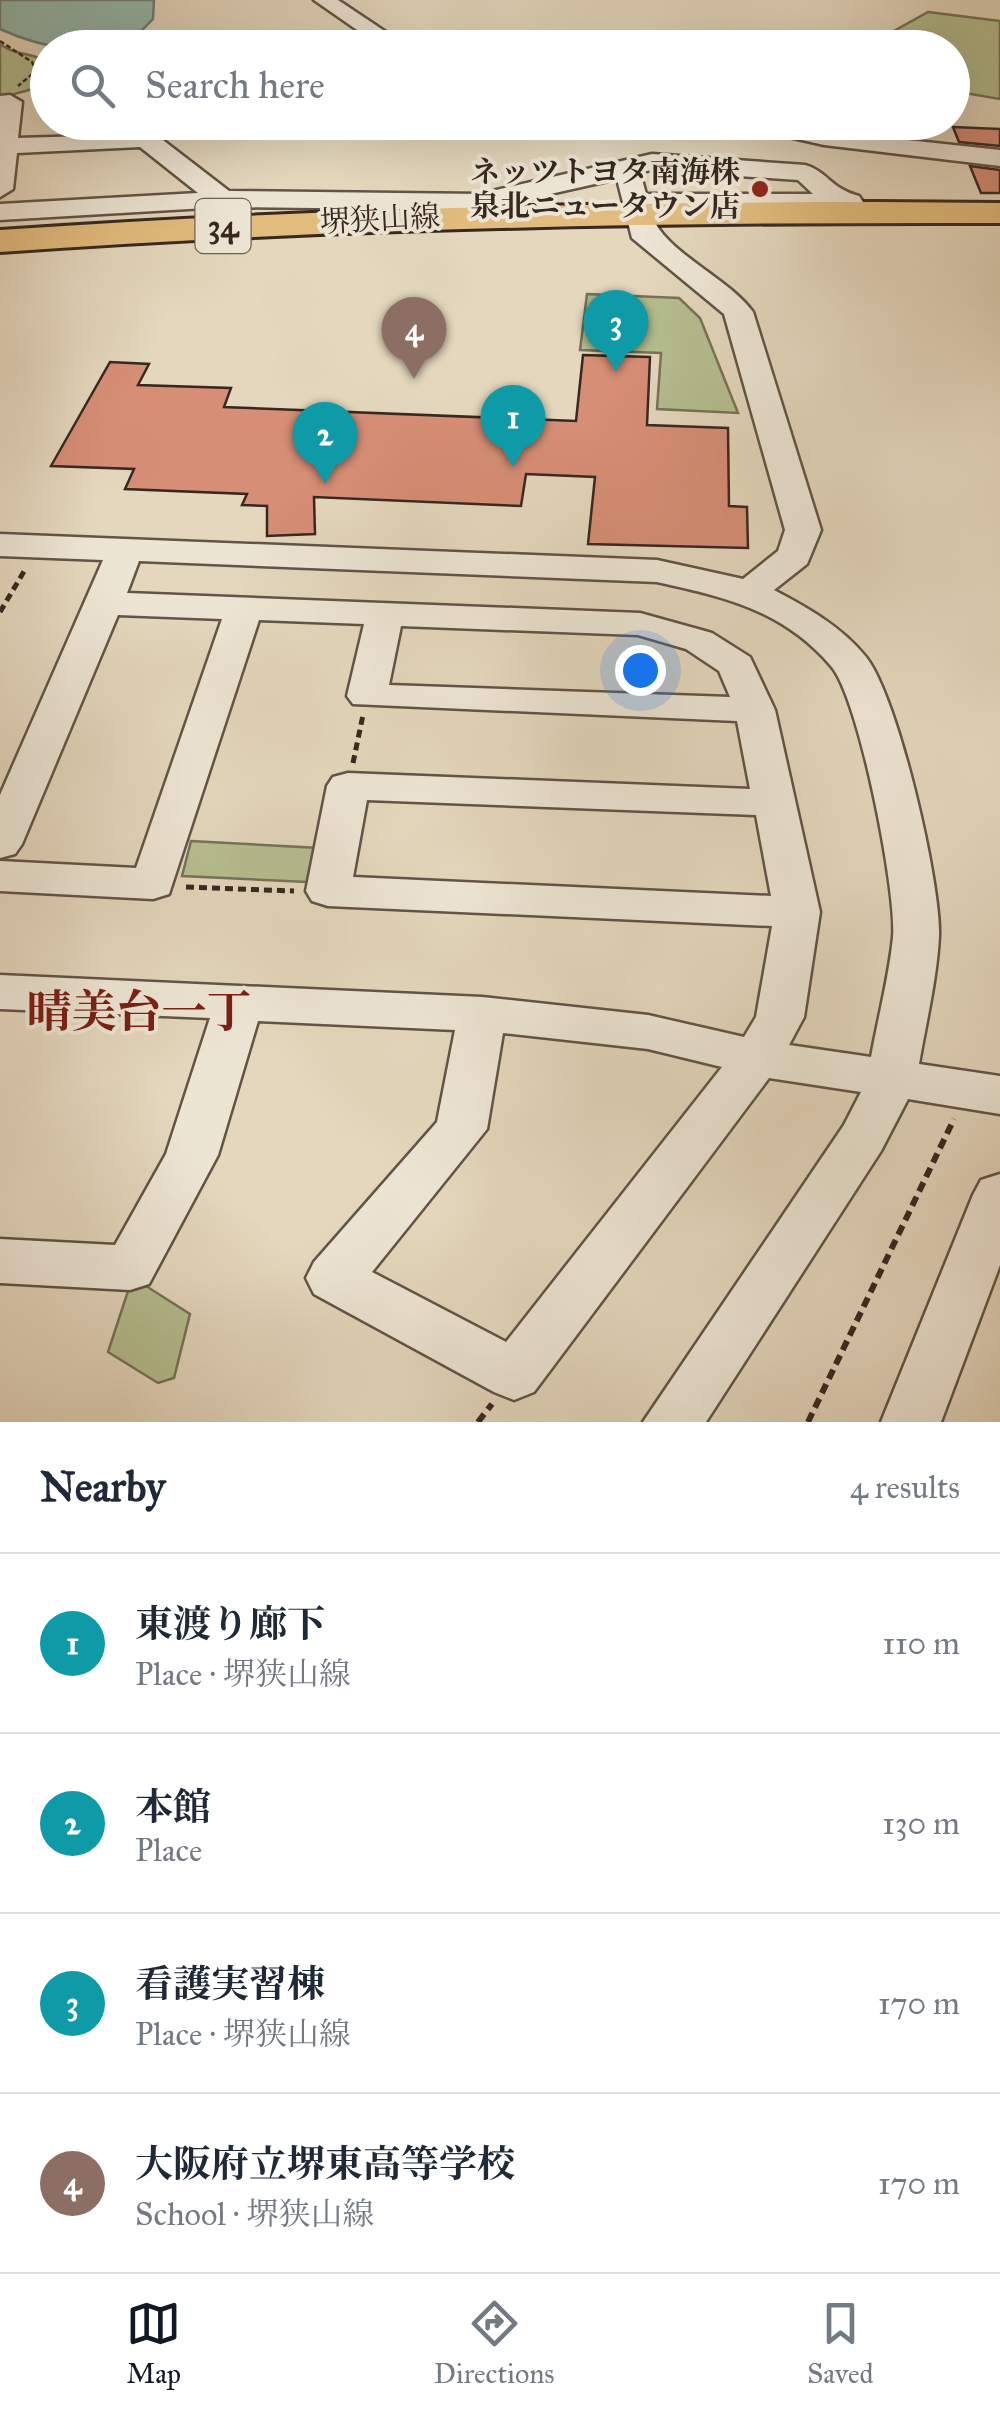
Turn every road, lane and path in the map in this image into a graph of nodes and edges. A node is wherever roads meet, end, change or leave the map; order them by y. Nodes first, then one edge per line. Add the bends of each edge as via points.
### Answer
1 (324, 0) edge
2 (370, 30) edge
3 (0, 40) edge
4 (30, 61) edge
5 (30, 76) edge
6 (5, 102) edge
7 (125, 140) edge
8 (147, 140) edge
9 (842, 140) edge
10 (2, 146) edge
11 (772, 148) dead end
12 (1000, 158) edge
13 (619, 171) junction
14 (805, 173) junction
15 (0, 189) edge
16 (222, 200) junction
17 (837, 202) junction
18 (0, 212) edge
19 (636, 212) junction
20 (999, 217) edge
21 (442, 222) junction
22 (0, 227) edge
23 (0, 241) edge
24 (0, 252) edge
25 (0, 268) edge
26 (123, 546) junction
27 (16, 551) edge
28 (750, 592) junction
29 (4, 598) edge
30 (104, 602) junction
31 (244, 608) junction
32 (0, 612) edge
33 (385, 614) junction
34 (367, 696) junction
35 (755, 710) junction
36 (348, 786) junction
37 (777, 803) junction
38 (0, 844) edge
39 (0, 876) edge
40 (153, 884) junction
41 (328, 891) junction
42 (797, 912) junction
43 (0, 992) edge
44 (238, 1002) junction
45 (482, 1014) junction
46 (758, 1058) junction
47 (892, 1081) junction
48 (980, 1102) edge
49 (1000, 1196) edge
50 (0, 1261) edge
51 (673, 1422) edge
52 (808, 1422) edge
53 (912, 1422) edge

1 - 2 street
3 - 4 path
5 - 6 path
6 - 10 street
7 - 10 street
8 - 16 street
9 - 12 street
10 - 15 street
11 - 14 street
13 - 14 street via 652,162
13 - 16 street via 479,202
13 - 19 street via 630,175
14 - 17 street
16 - 18 street
17 - 19 street
17 - 20 street via 975,208
19 - 20 main road, 堺狭山線 / 34
19 - 21 main road, 堺狭山線 / 34
19 - 28 street via 642,232 738,312 803,530 794,556
21 - 22 main road via 374,212
21 - 23 main road, 堺狭山線 / 34
21 - 24 main road, 堺狭山線 / 34
21 - 25 main road
26 - 27 street
26 - 28 street via 656,571
26 - 30 street
27 - 29 path
28 - 47 street via 808,623 851,664 872,710 912,873 916,936
29 - 32 path
30 - 31 street
30 - 38 street
31 - 33 street
31 - 40 street
33 - 34 street
33 - 35 street via 640,624 699,641 736,665
34 - 35 street
34 - 36 path
35 - 37 street
36 - 37 street
36 - 41 street
37 - 42 street
39 - 40 street
40 - 41 path
41 - 42 street
42 - 46 street via 780,1017
43 - 44 street
44 - 45 street
44 - 50 street via 192,1156 130,1268
45 - 46 street via 648,1032
45 - 46 street via 461,1129 334,1278 514,1375
46 - 47 street
47 - 48 street
47 - 51 street via 863,1137
48 - 52 path
49 - 53 street

